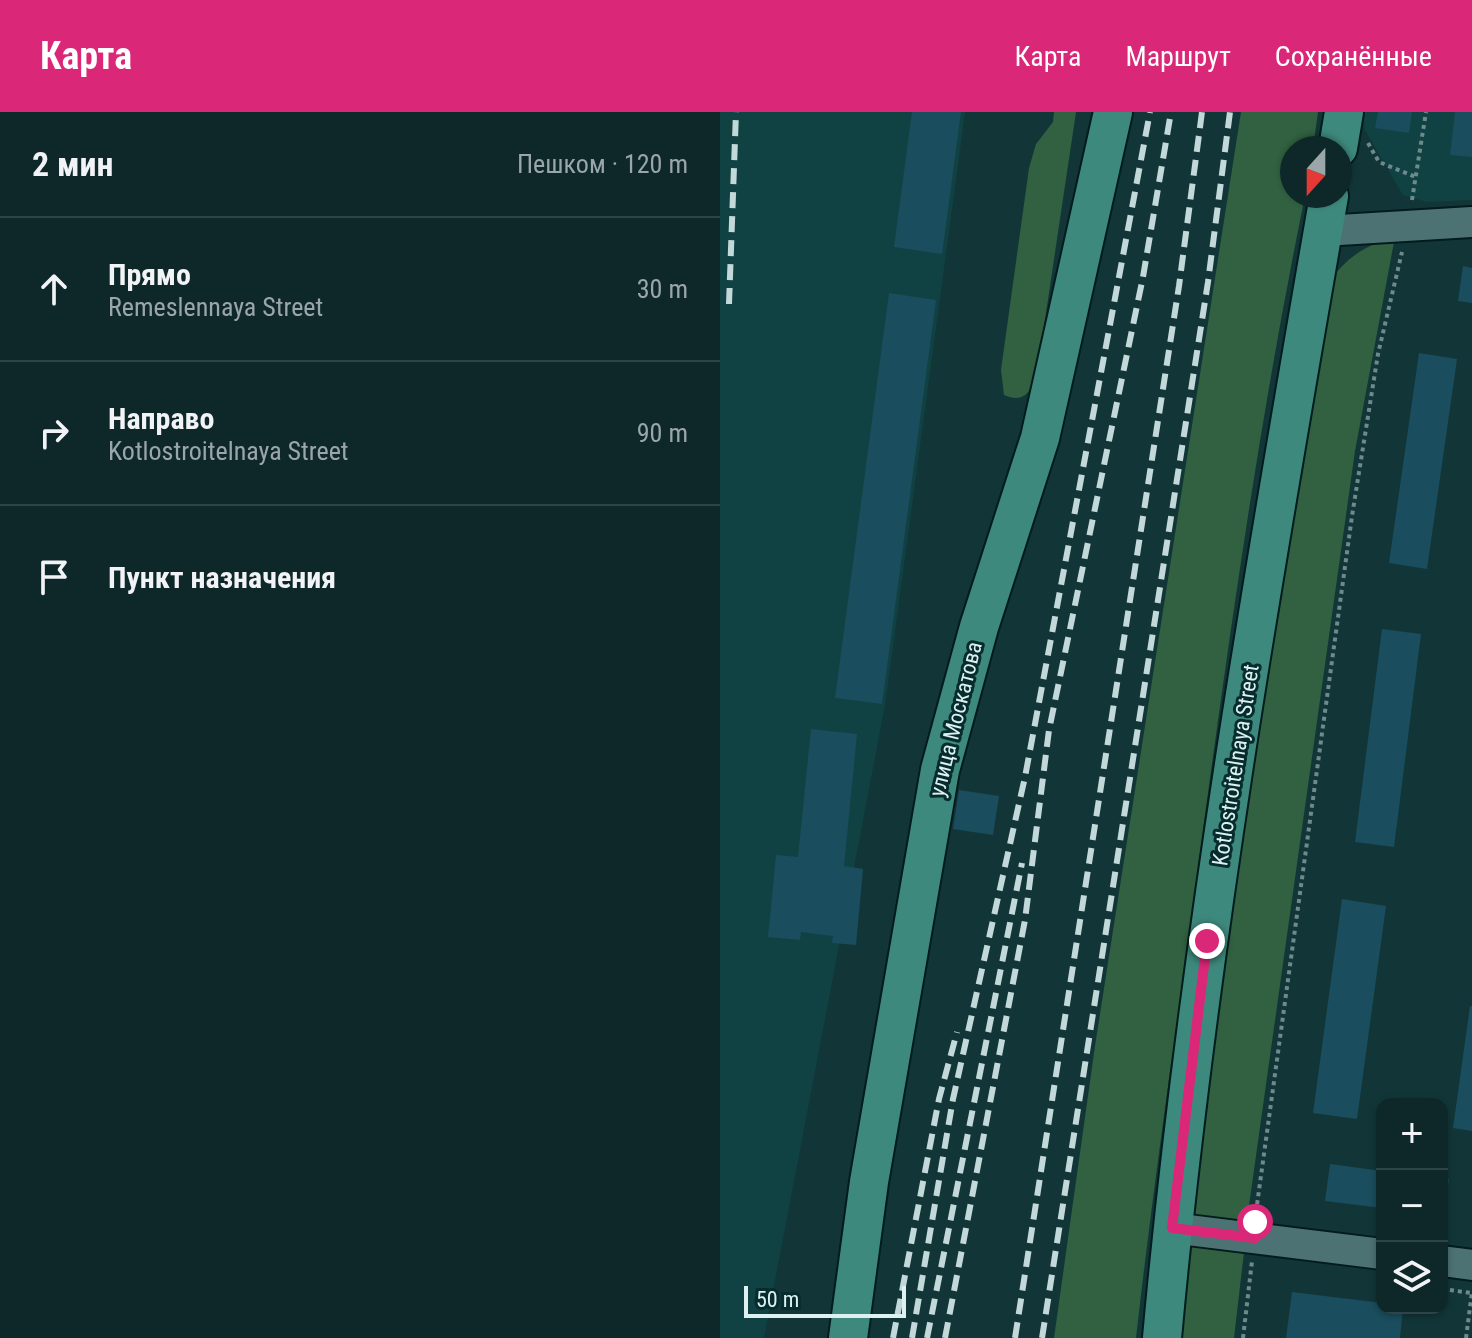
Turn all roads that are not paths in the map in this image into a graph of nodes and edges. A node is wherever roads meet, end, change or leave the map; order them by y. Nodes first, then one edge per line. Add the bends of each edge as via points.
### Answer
1 (1113, 112) edge
2 (1326, 214) edge
3 (1472, 222) edge
4 (1172, 1228) junction
5 (1376, 1253) edge
6 (1448, 1262) edge
7 (1472, 1265) edge
8 (848, 1338) edge
9 (1162, 1338) edge

1 - 8 main road, улица Москатова via 1040,438 940,770 869,1182
2 - 3 street via 1408,226
2 - 4 main road, Kotlostroitelnaya Street via 1207,941
4 - 5 street
4 - 9 main road, Kotlostroitelnaya Street
6 - 7 street

